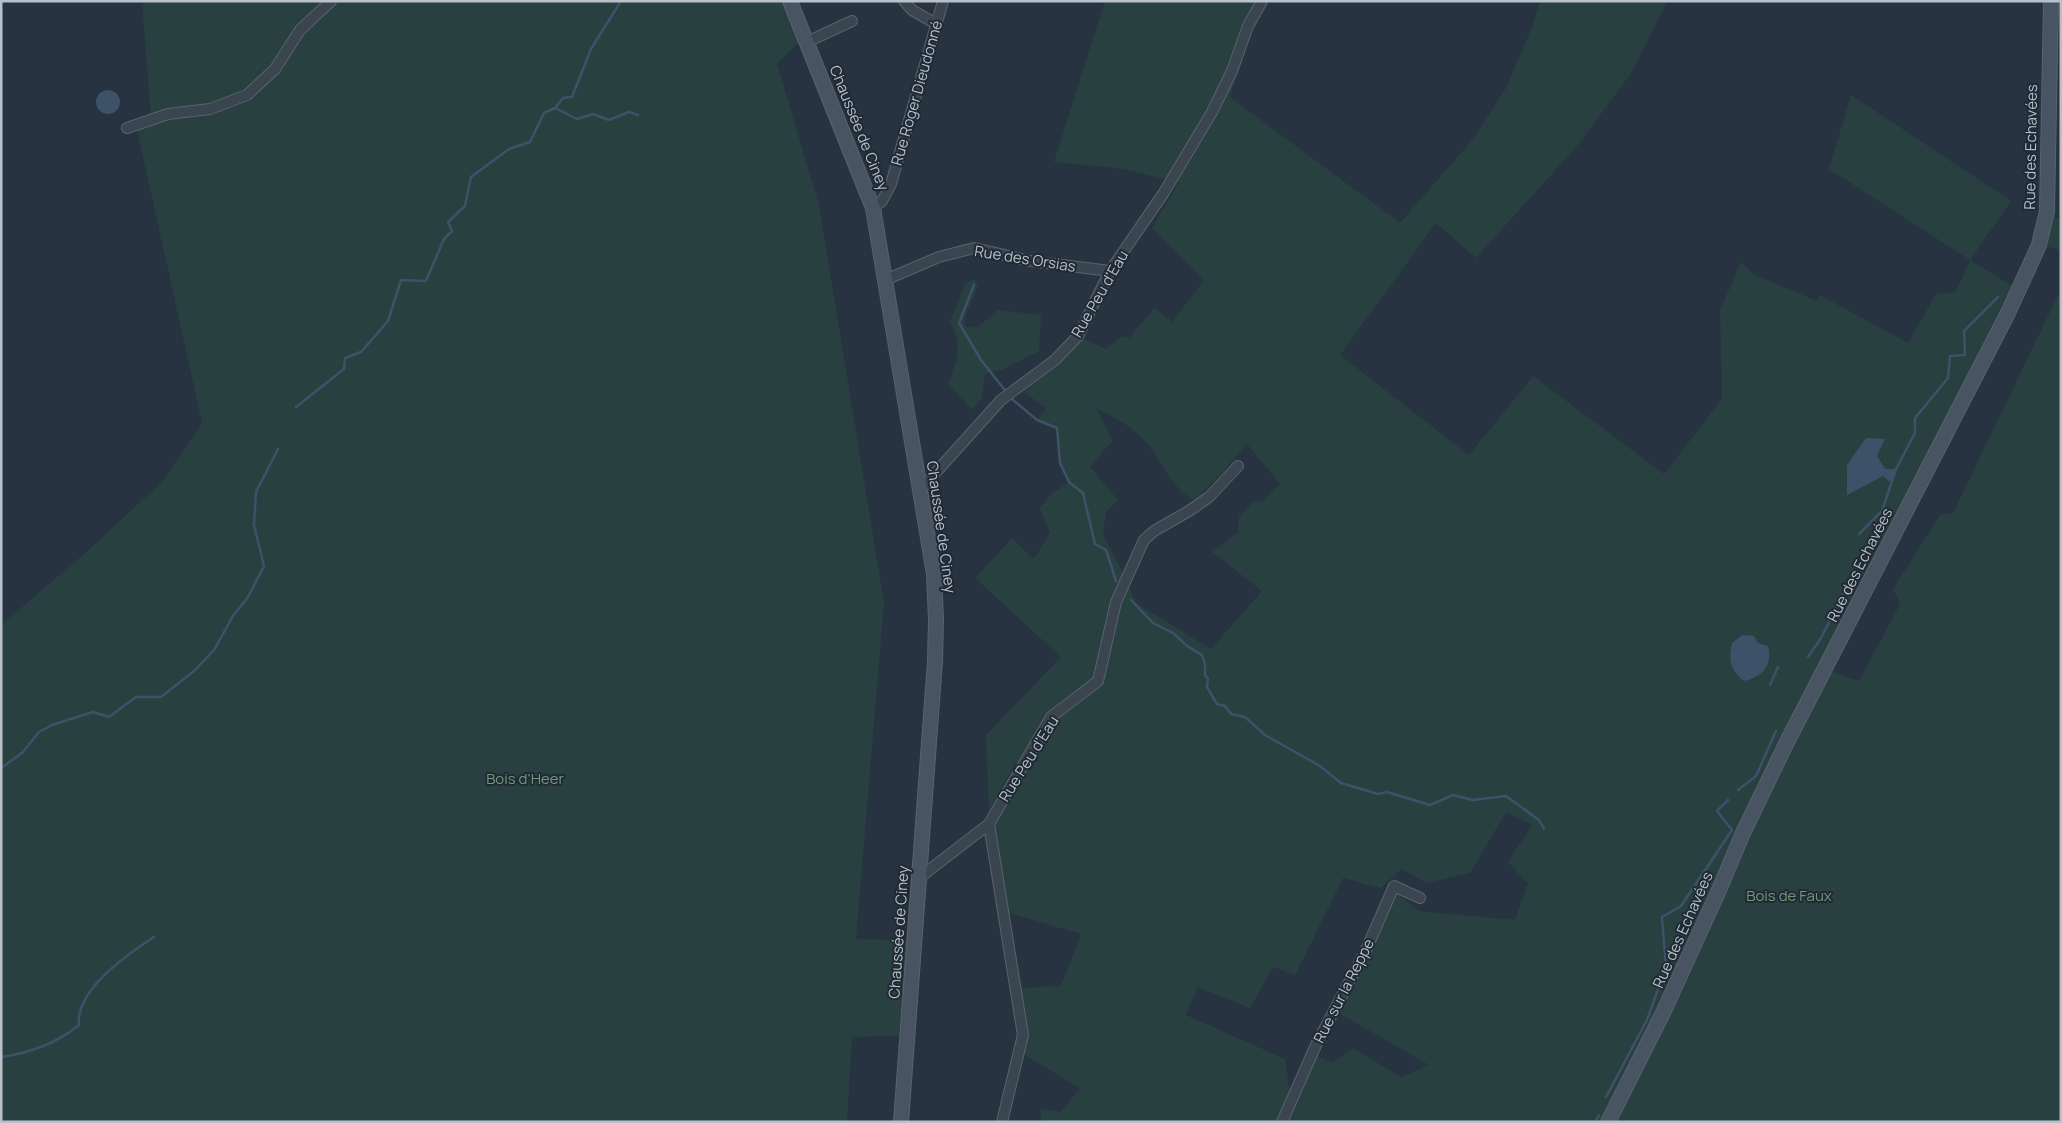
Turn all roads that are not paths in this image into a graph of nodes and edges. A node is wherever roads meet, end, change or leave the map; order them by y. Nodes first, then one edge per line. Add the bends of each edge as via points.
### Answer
1 (331, 1) edge
2 (790, 1) edge
3 (904, 1) edge
4 (943, 1) edge
5 (1262, 1) edge
6 (2051, 1) edge
7 (852, 21) dead end
8 (936, 24) junction
9 (807, 42) junction
10 (127, 128) dead end
11 (873, 208) junction
12 (1110, 271) junction
13 (885, 280) junction
14 (1238, 466) dead end
15 (920, 490) junction
16 (989, 824) junction
17 (919, 878) junction
18 (1420, 898) dead end
19 (901, 1122) edge
20 (1002, 1122) edge
21 (1282, 1122) edge
22 (1608, 1122) edge

1 - 10 street via 300,30 275,68 246,95 210,109 168,114
2 - 9 street, Chaussée de Ciney
3 - 8 street via 912,10
4 - 8 street, Rue Roger Dieudonné
5 - 12 street, Rue Peu d'Eau via 1212,112 1163,194
6 - 22 street, Rue des Echavées via 2047,212 2039,245 2002,325 1742,833 1662,1015
7 - 9 street
8 - 11 street, Rue Roger Dieudonné via 891,184 882,201
9 - 11 street, Chaussée de Ciney
11 - 13 street, Chaussée de Ciney
12 - 13 street, Rue des Orsias via 1030,261 974,248 939,257
12 - 15 street, Rue Peu d'Eau via 1078,336 1055,360 1002,400
13 - 15 street, Chaussée de Ciney
14 - 16 street, Rue Peu d'Eau via 1209,496 1144,540 1116,602 1098,681 1051,717
15 - 17 street, Chaussée de Ciney via 934,574 936,620
16 - 17 street, Rue Peu d'Eau
16 - 20 street via 1023,1035
17 - 19 street, Chaussée de Ciney
18 - 21 street, Rue sur la Reppe via 1394,886

